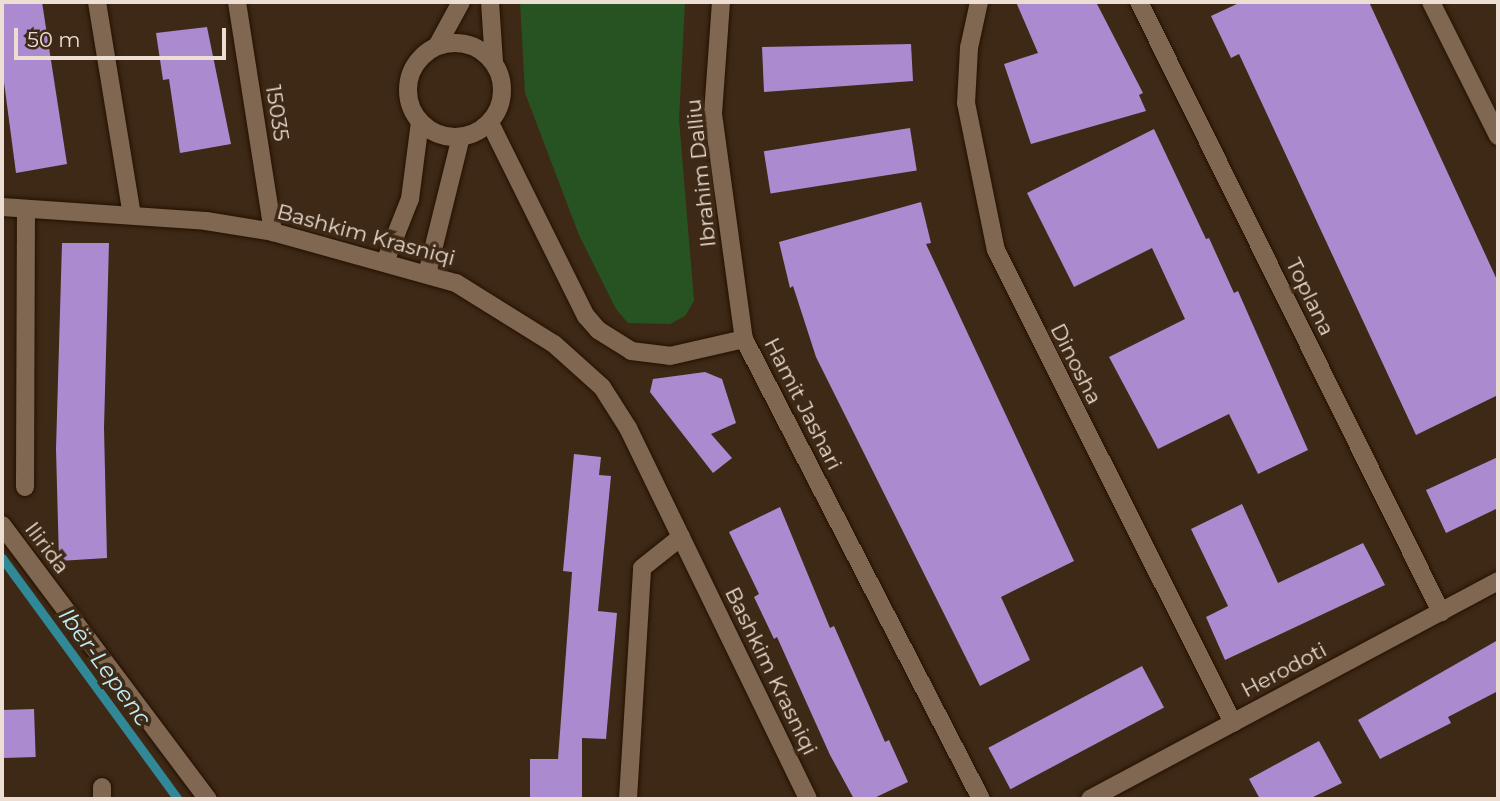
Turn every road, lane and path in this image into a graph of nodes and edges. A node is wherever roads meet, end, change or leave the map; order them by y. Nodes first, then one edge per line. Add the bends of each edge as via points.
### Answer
1 (97, 2) edge
2 (237, 2) edge
3 (461, 2) edge
4 (490, 2) edge
5 (721, 2) edge
6 (979, 2) edge
7 (1139, 2) edge
8 (1431, 2) edge
9 (438, 46) junction
10 (494, 62) junction
11 (419, 121) junction
12 (490, 122) junction
13 (1498, 136) edge
14 (461, 137) junction
15 (2, 207) edge
16 (26, 209) junction
17 (132, 215) junction
18 (273, 232) junction
19 (385, 262) junction
20 (427, 274) junction
21 (744, 339) junction
22 (25, 487) dead end
23 (2, 525) edge
24 (681, 537) junction
25 (1498, 581) edge
26 (1441, 612) junction
27 (1233, 723) junction
28 (208, 799) edge
29 (628, 799) edge
30 (808, 799) edge
31 (981, 799) edge
32 (1090, 799) edge

1 - 17 street
2 - 18 street, 15035
3 - 9 street
4 - 10 street
5 - 21 street, Ibrahim Dalliu via 713,114
6 - 27 street, Dinosha via 969,48 966,103 996,250
7 - 26 street, Toplana
8 - 13 street
9 - 10 street via 467,44
9 - 11 street via 415,65 409,79 408,94
10 - 12 street via 503,93
11 - 14 street via 445,137
11 - 19 street via 410,199
12 - 14 street
12 - 21 street, Hamit Jashari via 586,316 598,330 631,351 670,356
14 - 20 street
15 - 16 street, Bashkim Krasniqi
16 - 17 street, Bashkim Krasniqi
16 - 22 street
17 - 18 street, Bashkim Krasniqi
18 - 19 street, Bashkim Krasniqi
19 - 20 street, Bashkim Krasniqi
20 - 24 street, Bashkim Krasniqi via 456,282 554,344 602,387 628,428
21 - 31 street, Hamit Jashari
23 - 28 street, Ilirida
24 - 29 street via 642,568
24 - 30 street, Bashkim Krasniqi
25 - 26 street, Herodoti
26 - 27 street, Herodoti
27 - 32 street, Herodoti

